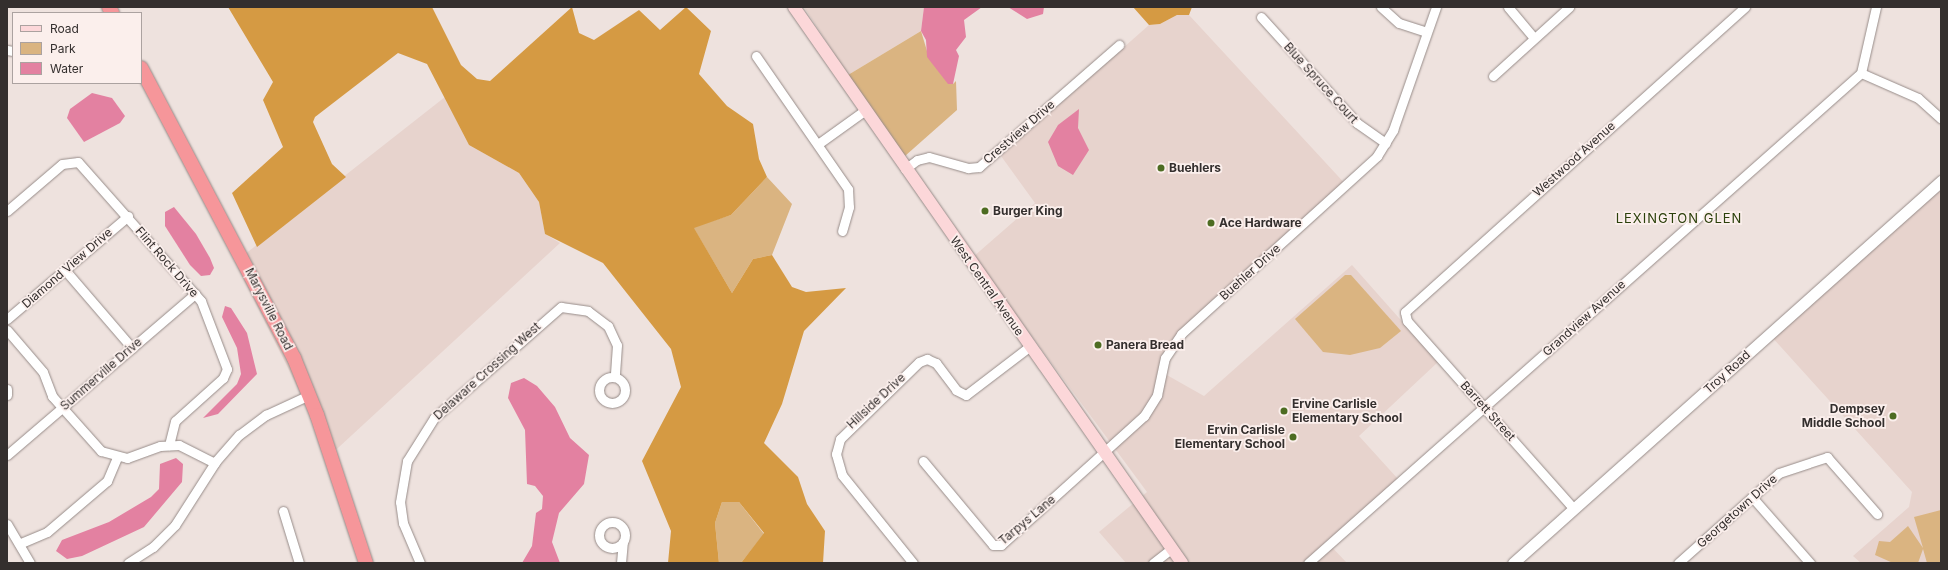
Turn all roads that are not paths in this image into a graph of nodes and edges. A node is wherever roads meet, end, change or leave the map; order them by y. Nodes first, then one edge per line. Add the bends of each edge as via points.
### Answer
1 (794, 7) edge
2 (1381, 7) edge
3 (1436, 7) edge
4 (1508, 7) edge
5 (1569, 7) edge
6 (1745, 7) edge
7 (1876, 7) edge
8 (1261, 17) dead end
9 (1426, 32) junction
10 (1534, 38) junction
11 (1118, 45) dead end
12 (756, 56) dead end
13 (142, 70) edge
14 (1861, 73) junction
15 (1493, 76) dead end
16 (864, 111) junction
17 (1941, 120) edge
18 (1386, 143) junction
19 (818, 144) junction
20 (905, 169) junction
21 (1941, 181) edge
22 (7, 211) edge
23 (128, 216) junction
24 (842, 231) dead end
25 (65, 270) junction
26 (195, 294) junction
27 (1405, 312) joint
28 (7, 320) edge
29 (7, 330) edge
30 (1030, 346) junction
31 (132, 348) junction
32 (614, 377) dead end
33 (7, 389) edge
34 (7, 395) edge
35 (309, 395) junction
36 (1484, 407) junction
37 (62, 408) junction
38 (170, 444) junction
39 (1106, 451) junction
40 (7, 455) edge
41 (117, 457) junction
42 (923, 461) dead end
43 (215, 463) junction
44 (1752, 497) junction
45 (1574, 509) junction
46 (283, 511) dead end
47 (1877, 514) dead end
48 (7, 524) edge
49 (623, 542) dead end
50 (21, 543) junction
51 (1172, 548) junction
52 (30, 563) edge
53 (128, 563) edge
54 (299, 563) edge
55 (366, 563) edge
56 (420, 563) edge
57 (621, 563) edge
58 (913, 563) edge
59 (1153, 563) edge
60 (1182, 563) edge
61 (1308, 563) edge
62 (1513, 563) edge
63 (1678, 563) edge
64 (1810, 563) edge

1 - 16 main road, West Central Avenue
2 - 9 street via 1399,23
3 - 9 street, Buehler Drive
4 - 10 street
5 - 10 street
6 - 27 street, Westwood Avenue
7 - 14 street
8 - 18 street, Blue Spruce Court via 1357,123
9 - 18 street, Buehler Drive
10 - 15 street
11 - 20 street, Crestview Drive via 979,167 968,168 928,157 917,160
12 - 19 street
13 - 35 highway, Marysville Road via 273,317
14 - 17 street via 1918,98
14 - 36 street, Grandview Avenue
16 - 19 street
16 - 20 main road, West Central Avenue
18 - 39 street, Buehler Drive via 1364,170 1181,334 1165,358 1158,392 1149,409
19 - 24 street via 850,195
20 - 30 main road, West Central Avenue
21 - 45 street, Troy Road
22 - 23 street, Flint Rock Drive via 62,164 72,161 83,164
23 - 25 street, Diamond View Drive
23 - 26 street, Flint Rock Drive
25 - 28 street, Diamond View Drive
25 - 31 street
26 - 31 street, Summerville Drive
26 - 38 street, Flint Rock Drive via 206,310 227,368 223,378 175,421
27 - 36 street, Barrett Street via 1407,321
29 - 37 street via 44,372 52,396
30 - 39 main road, West Central Avenue
30 - 58 street, Hillside Drive via 974,393 966,395 956,390 936,363 927,359 919,362 840,439 836,454 842,474
31 - 37 street, Summerville Drive
32 - 56 street, Delaware Crossing West via 617,345 608,326 588,310 561,307 434,418 407,461 400,502 403,523
33 - 34 street
35 - 43 street via 252,424
35 - 55 highway, Marysville Road
36 - 45 street, Barrett Street
36 - 61 street, Grandview Avenue
37 - 40 street, Summerville Drive
37 - 41 street via 95,446
38 - 41 street via 136,456
38 - 43 street via 188,447
39 - 42 street, Tarpys Lane via 997,546
39 - 51 main road, West Central Avenue
41 - 50 street via 107,481 47,532
43 - 53 street via 175,525 153,546
44 - 47 street, Georgetown Drive via 1779,473 1827,457
44 - 63 street, Georgetown Drive
44 - 64 street
45 - 62 street, Troy Road
46 - 54 street
48 - 50 street
49 - 57 street
50 - 52 street
51 - 59 street
51 - 60 main road, West Central Avenue

